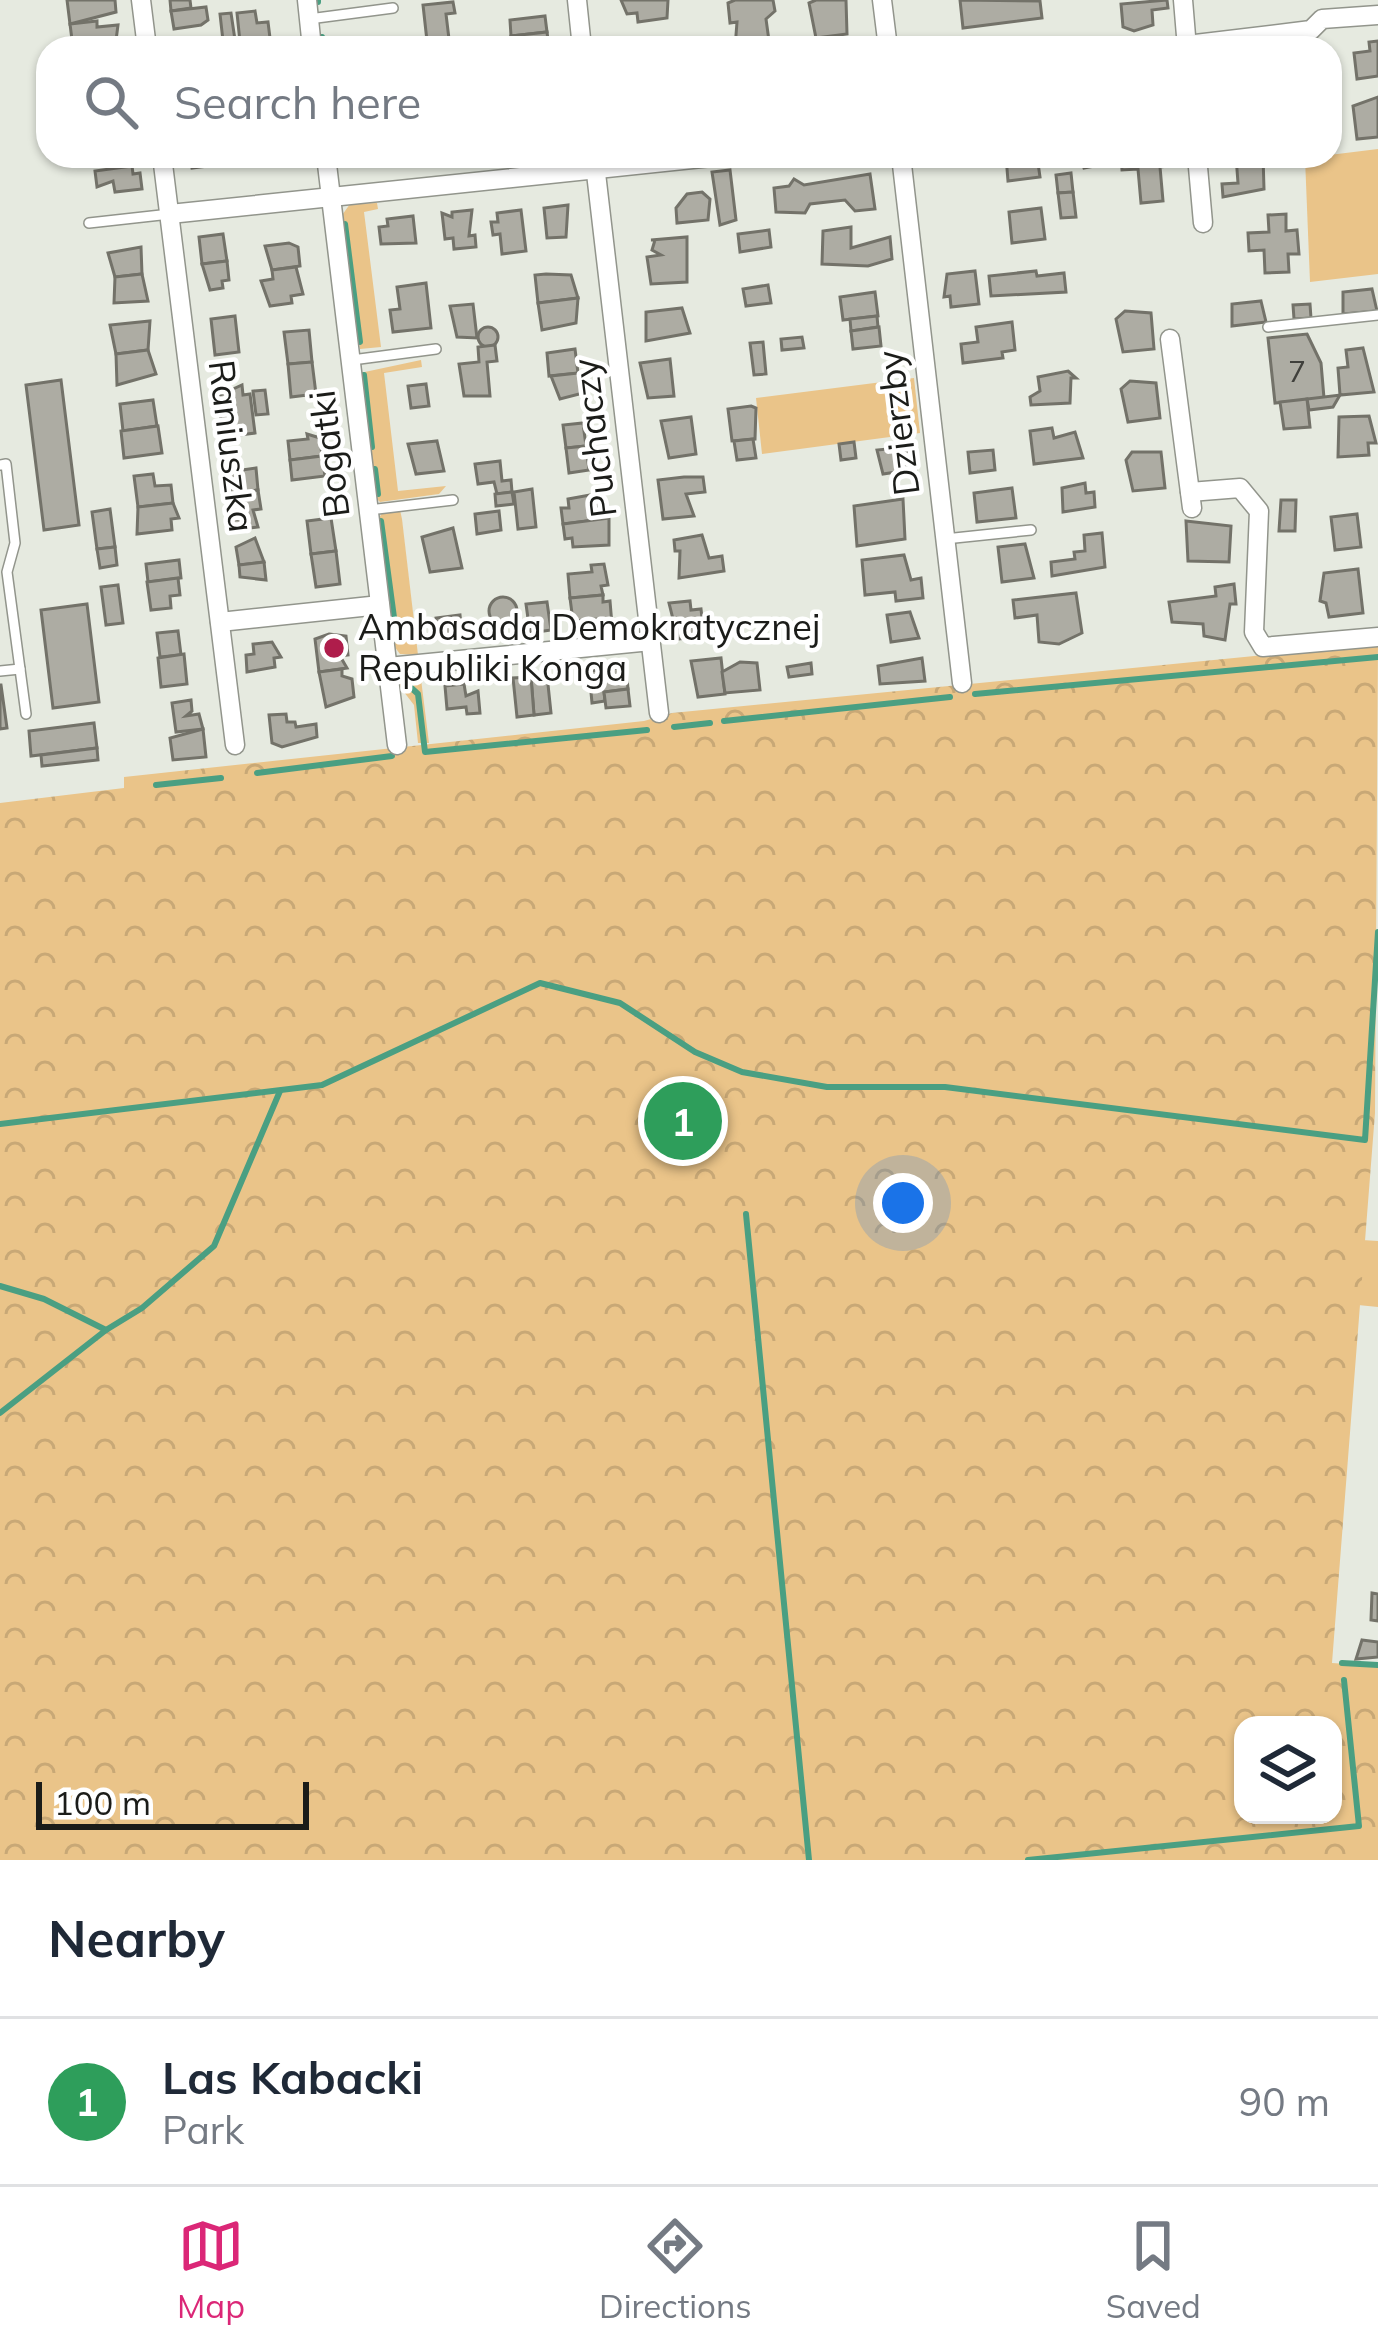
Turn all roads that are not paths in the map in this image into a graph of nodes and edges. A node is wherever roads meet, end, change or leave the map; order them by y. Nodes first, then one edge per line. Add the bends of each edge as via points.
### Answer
1 (141, 0) edge
2 (577, 0) edge
3 (882, 0) edge
4 (1183, 0) edge
5 (393, 8) dead end
6 (308, 9) edge
7 (1378, 15) edge
8 (146, 36) edge
9 (581, 36) edge
10 (886, 36) edge
11 (1186, 36) edge
12 (1264, 36) edge
13 (164, 168) edge
14 (327, 168) edge
15 (556, 168) edge
16 (596, 168) edge
17 (902, 168) edge
18 (1198, 168) edge
19 (331, 197) junction
20 (170, 214) junction
21 (88, 223) dead end
22 (1203, 223) dead end
23 (1378, 315) edge
24 (1268, 327) dead end
25 (1169, 339) dead end
26 (436, 350) dead end
27 (352, 360) junction
28 (0, 465) edge
29 (453, 500) dead end
30 (369, 510) junction
31 (1031, 530) dead end
32 (945, 539) junction
33 (4, 572) edge
34 (380, 605) junction
35 (220, 622) junction
36 (1378, 637) edge
37 (651, 640) junction
38 (388, 667) junction
39 (20, 669) junction
40 (0, 671) edge
41 (962, 683) dead end
42 (658, 713) dead end
43 (26, 714) dead end
44 (235, 745) dead end
45 (397, 745) dead end

1 - 8 street
2 - 9 street
3 - 10 street
4 - 11 street
5 - 6 lane
7 - 12 street
13 - 20 street, Raniuszka
14 - 19 street, Bogatki
15 - 19 street
16 - 37 street, Puchaczy
17 - 32 street, Dzierzby
18 - 22 street
19 - 20 street
19 - 27 street, Bogatki
20 - 21 lane
20 - 35 street, Raniuszka
23 - 24 lane
25 - 36 street via 1191,500 1240,488 1259,511 1254,632 1263,647
26 - 27 lane
27 - 30 street, Bogatki
28 - 33 lane via 6,464 15,543
29 - 30 lane
30 - 34 street, Bogatki
31 - 32 lane
32 - 41 street, Dzierzby
33 - 39 lane
34 - 35 street
34 - 38 street, Bogatki
35 - 44 street, Raniuszka
37 - 38 street
37 - 42 street, Puchaczy
38 - 45 street, Bogatki
39 - 40 lane
39 - 43 lane

